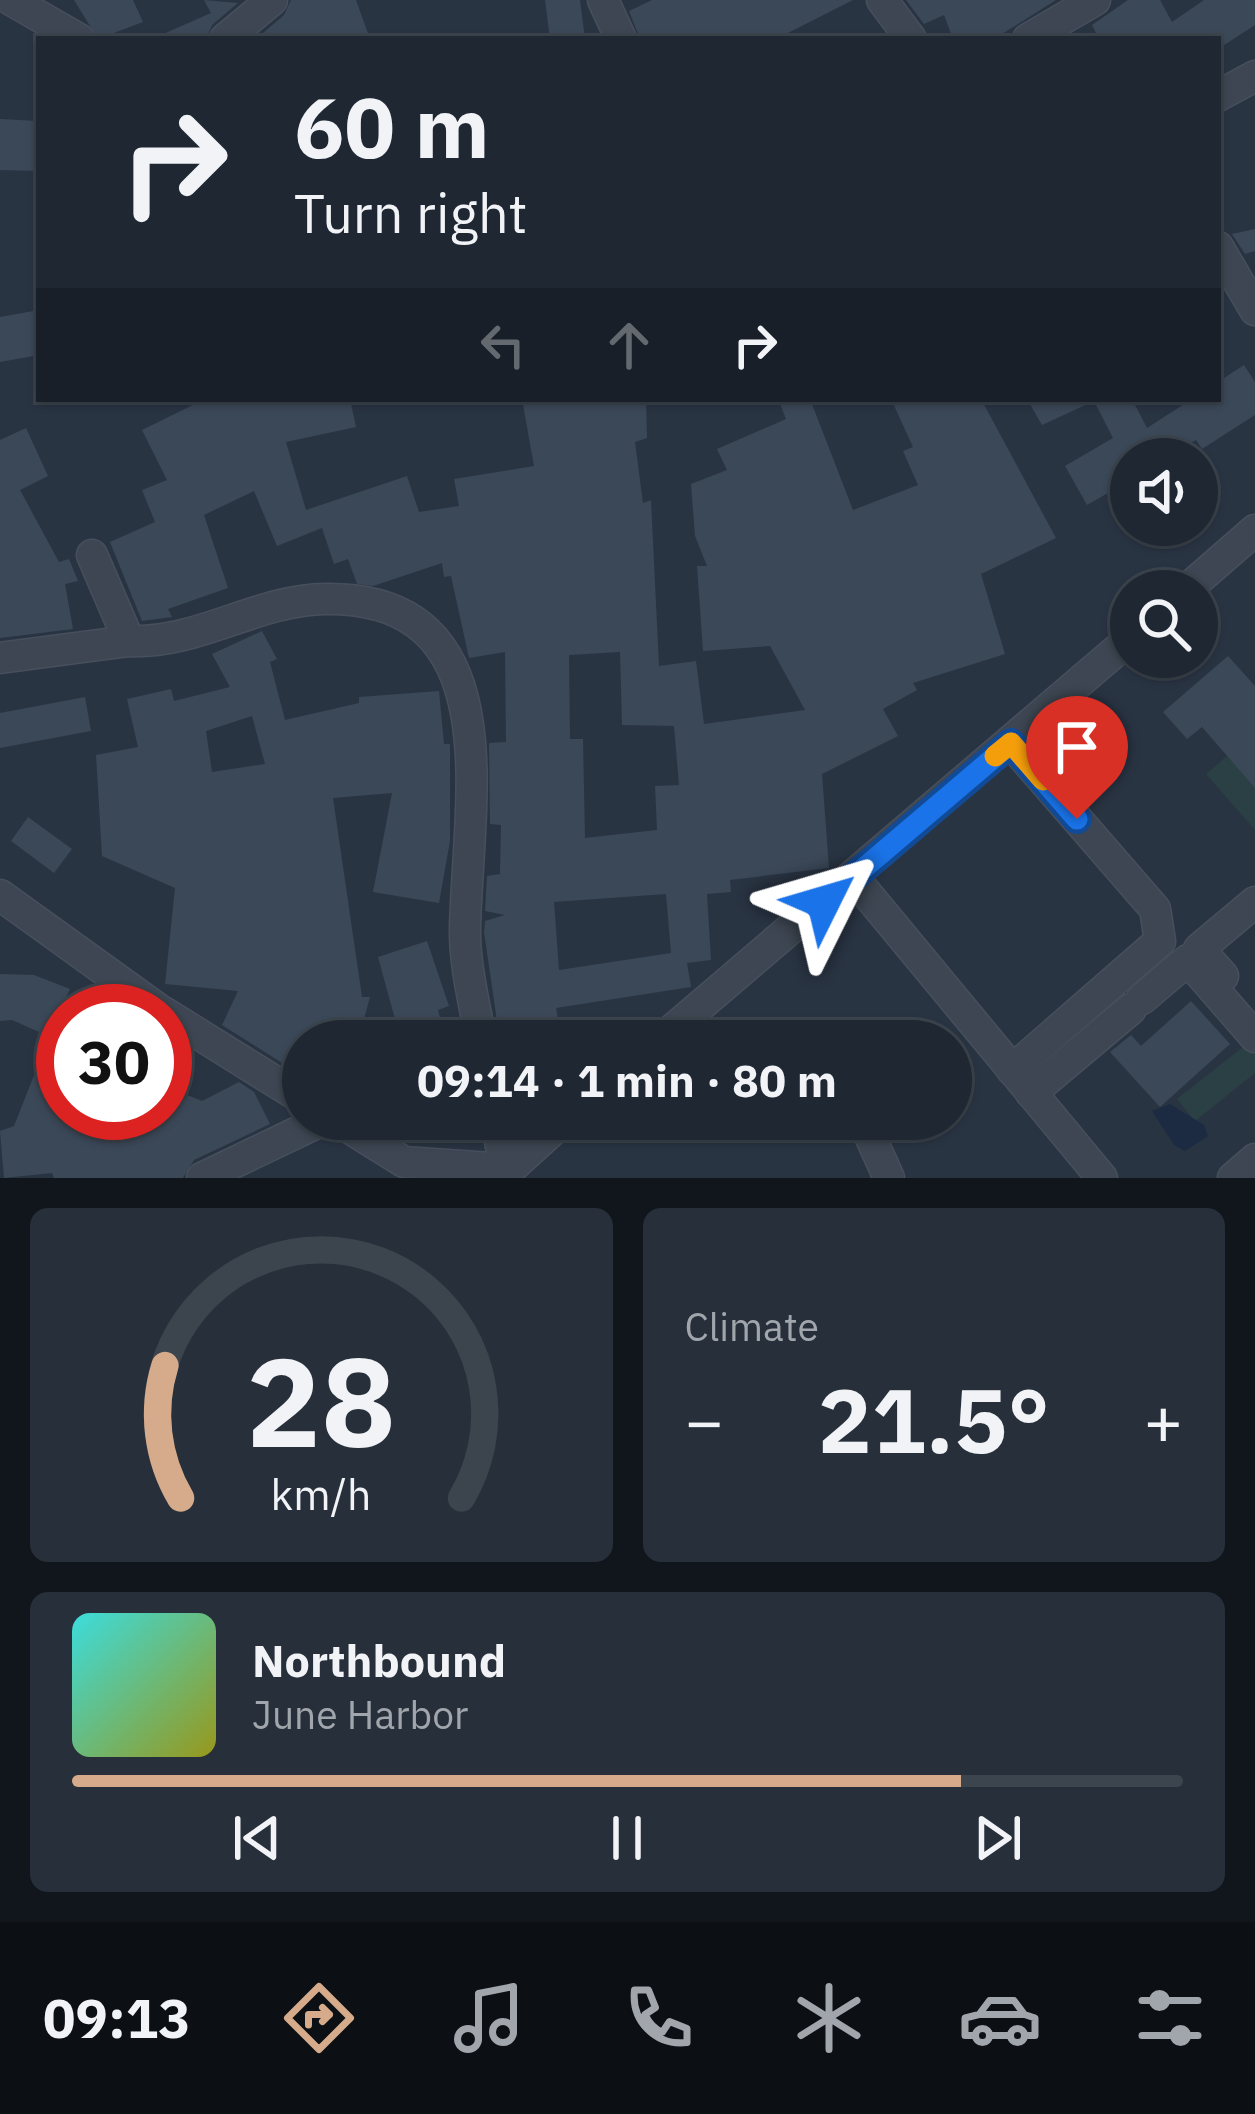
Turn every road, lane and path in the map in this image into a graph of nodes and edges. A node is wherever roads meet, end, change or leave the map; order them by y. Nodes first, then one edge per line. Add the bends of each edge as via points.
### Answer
1 (10, 0) edge
2 (272, 0) edge
3 (603, 0) edge
4 (882, 0) edge
5 (1095, 0) edge
6 (74, 36) edge
7 (230, 36) edge
8 (620, 36) edge
9 (909, 36) edge
10 (1033, 36) edge
11 (1255, 76) edge
12 (1221, 93) edge
13 (1221, 252) edge
14 (1255, 310) edge
15 (1255, 530) edge
16 (92, 555) dead end
17 (1209, 570) edge
18 (129, 640) junction
19 (1110, 656) edge
20 (0, 658) edge
21 (1011, 743) junction
22 (853, 877) junction
23 (0, 895) edge
24 (1255, 902) edge
25 (124, 984) edge
26 (1255, 1012) edge
27 (479, 1020) edge
28 (684, 1020) edge
29 (192, 1030) edge
30 (1255, 1037) edge
31 (1022, 1081) junction
32 (282, 1086) edge
33 (282, 1140) edge
34 (369, 1140) edge
35 (498, 1140) edge
36 (540, 1140) edge
37 (872, 1140) edge
38 (1255, 1159) edge
39 (502, 1173) edge
40 (202, 1178) edge
41 (889, 1178) edge
42 (1102, 1178) edge
43 (1233, 1178) edge

1 - 6 street
2 - 7 street
3 - 8 street
4 - 9 street
5 - 10 street
11 - 12 street
13 - 14 street
15 - 17 street
16 - 18 street
18 - 20 street
18 - 27 street via 166,642 324,599 419,623 447,653 466,692 473,812 465,936
19 - 21 street
21 - 22 street
21 - 31 street via 1155,909 1160,940
22 - 28 street
22 - 31 street
23 - 25 street
24 - 26 street via 1199,949
29 - 32 street
30 - 31 street via 1189,960
31 - 42 street
33 - 40 street
34 - 39 street via 404,1162
35 - 39 street
36 - 39 street
37 - 41 street
38 - 43 street

